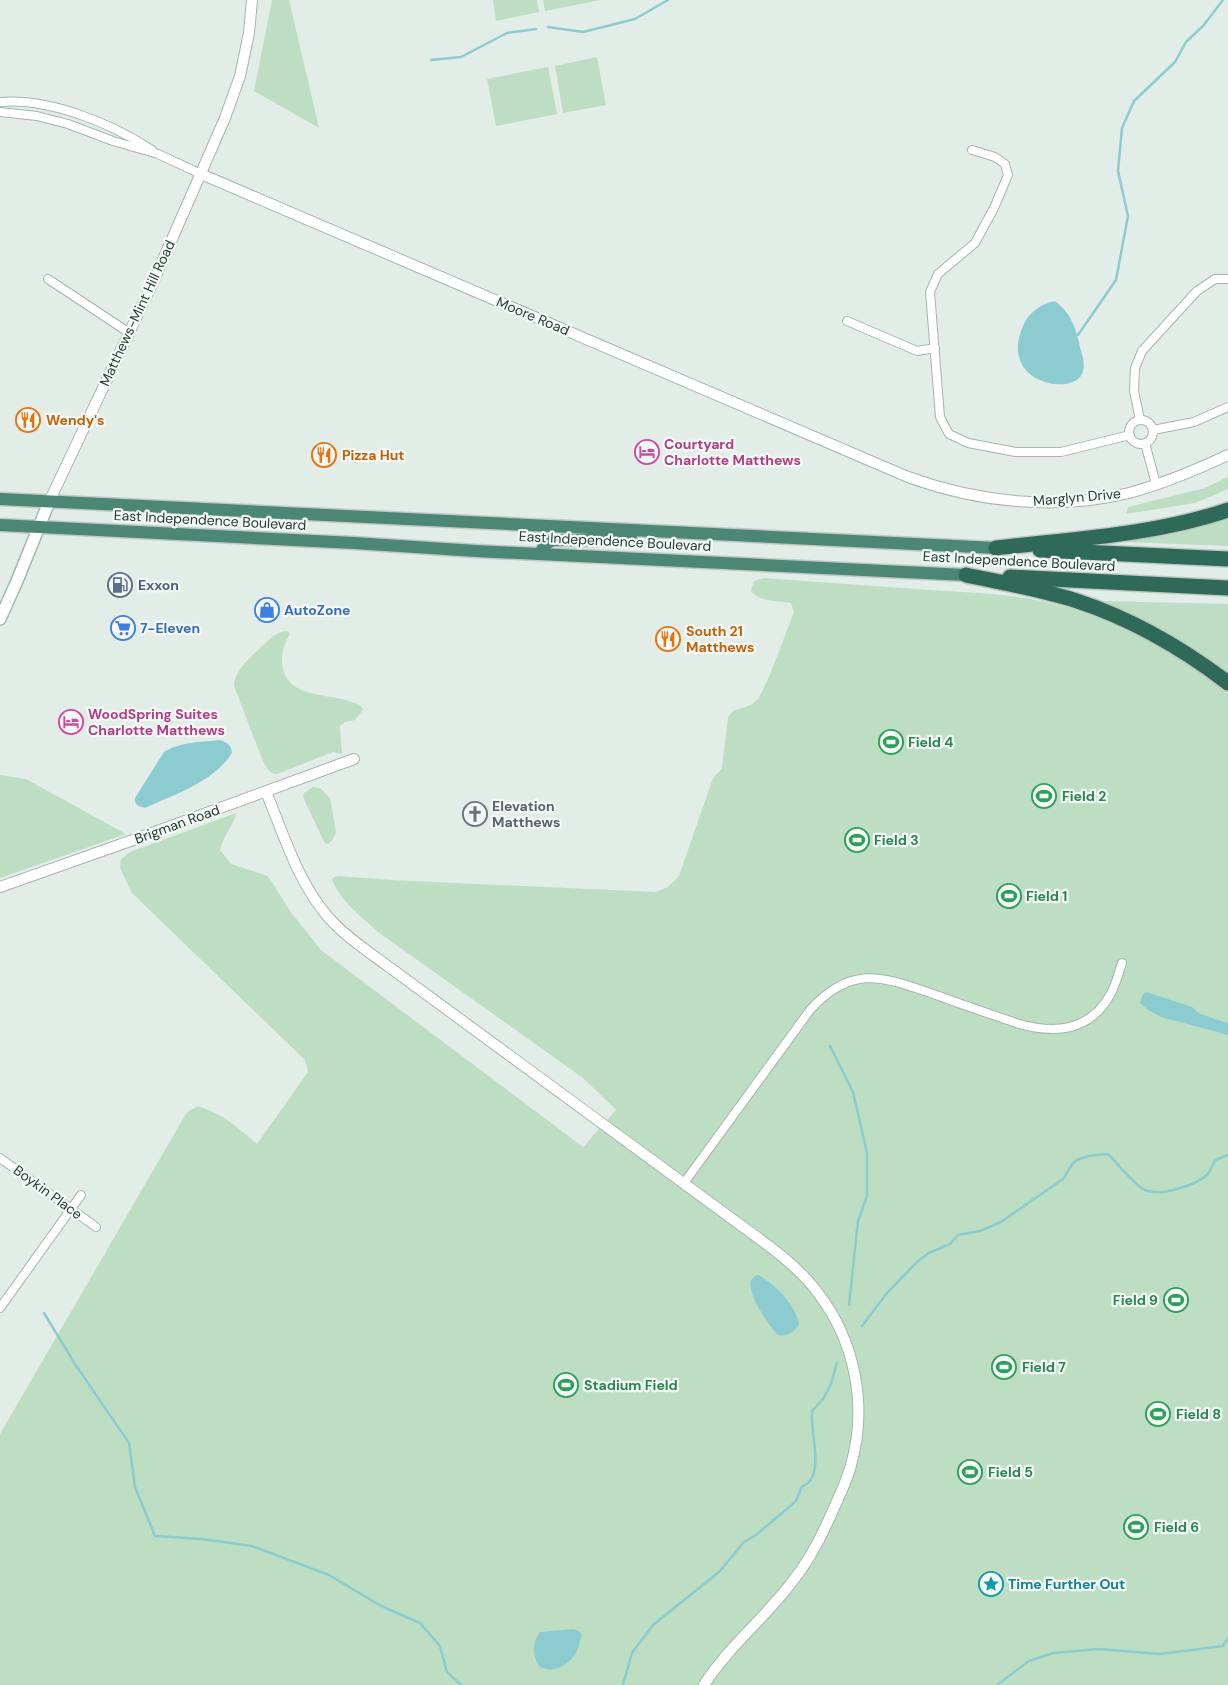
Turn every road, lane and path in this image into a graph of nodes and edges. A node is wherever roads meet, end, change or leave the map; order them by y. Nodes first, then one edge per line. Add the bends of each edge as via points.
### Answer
1 (252, 0) edge
2 (0, 102) edge
3 (0, 112) edge
4 (972, 150) dead end
5 (158, 154) junction
6 (201, 174) junction
7 (1228, 278) edge
8 (48, 279) dead end
9 (847, 321) dead end
10 (128, 332) junction
11 (935, 348) junction
12 (1228, 407) edge
13 (1140, 420) junction
14 (1153, 430) junction
15 (1130, 435) junction
16 (1145, 443) junction
17 (1228, 455) edge
18 (865, 458) joint
19 (1156, 484) junction
20 (0, 500) edge
21 (49, 502) junction
22 (1228, 510) edge
23 (0, 525) edge
24 (40, 528) junction
25 (671, 532) junction
26 (996, 548) junction
27 (540, 554) junction
28 (1228, 559) edge
29 (966, 575) junction
30 (1228, 588) edge
31 (0, 619) edge
32 (1228, 683) edge
33 (354, 759) dead end
34 (266, 792) junction
35 (0, 887) edge
36 (1122, 963) dead end
37 (0, 1158) edge
38 (684, 1183) junction
39 (81, 1195) dead end
40 (71, 1209) junction
41 (96, 1227) dead end
42 (0, 1308) edge
43 (704, 1685) edge

1 - 6 street, Matthews-Mint Hill Road via 240,76
2 - 5 street via 42,105 75,114 136,139
3 - 5 street via 68,124
4 - 11 street via 995,157 1005,164 1008,174 975,243 938,274 930,292
5 - 6 street
6 - 10 street, Matthews-Mint Hill Road
6 - 18 street, Moore Road
7 - 13 street via 1215,280 1198,291 1142,351 1135,368 1134,391
8 - 10 street
9 - 11 street via 917,351
10 - 21 street, Matthews-Mint Hill Road
11 - 15 street via 940,418 949,434 968,443 1016,452 1060,452
12 - 14 street via 1194,422
13 - 14 street via 1149,422
13 - 15 street via 1131,426
14 - 16 street via 1151,439
15 - 16 street via 1136,442
16 - 19 street
17 - 19 street, Marglyn Drive
18 - 19 street, Marglyn Drive via 945,489 1004,500 1090,499 1128,493
20 - 21 highway, East Independence Boulevard
21 - 24 main road, Matthews-Mint Hill Road
21 - 25 highway, East Independence Boulevard
22 - 26 highway via 1131,532
23 - 24 highway, East Independence Boulevard
24 - 27 highway, East Independence Boulevard
24 - 31 main road, Matthews-Mint Hill Road
25 - 26 highway, East Independence Boulevard
25 - 27 highway via 596,540 552,540
26 - 28 highway, East Independence Boulevard
27 - 29 highway, East Independence Boulevard
29 - 30 highway, East Independence Boulevard
29 - 32 highway via 1050,593 1107,612 1162,638
33 - 34 street, Brigman Road
34 - 35 street, Brigman Road
34 - 38 street via 306,884 340,929
36 - 38 street via 1110,995 1099,1011 1078,1025 1054,1030 1019,1024 889,980 864,978 839,986 810,1010
37 - 40 street, Boykin Place
38 - 43 street via 769,1246 814,1287 844,1338 858,1400 858,1429 852,1464 819,1541 774,1606
39 - 40 street
40 - 41 street, Boykin Place
40 - 42 street

